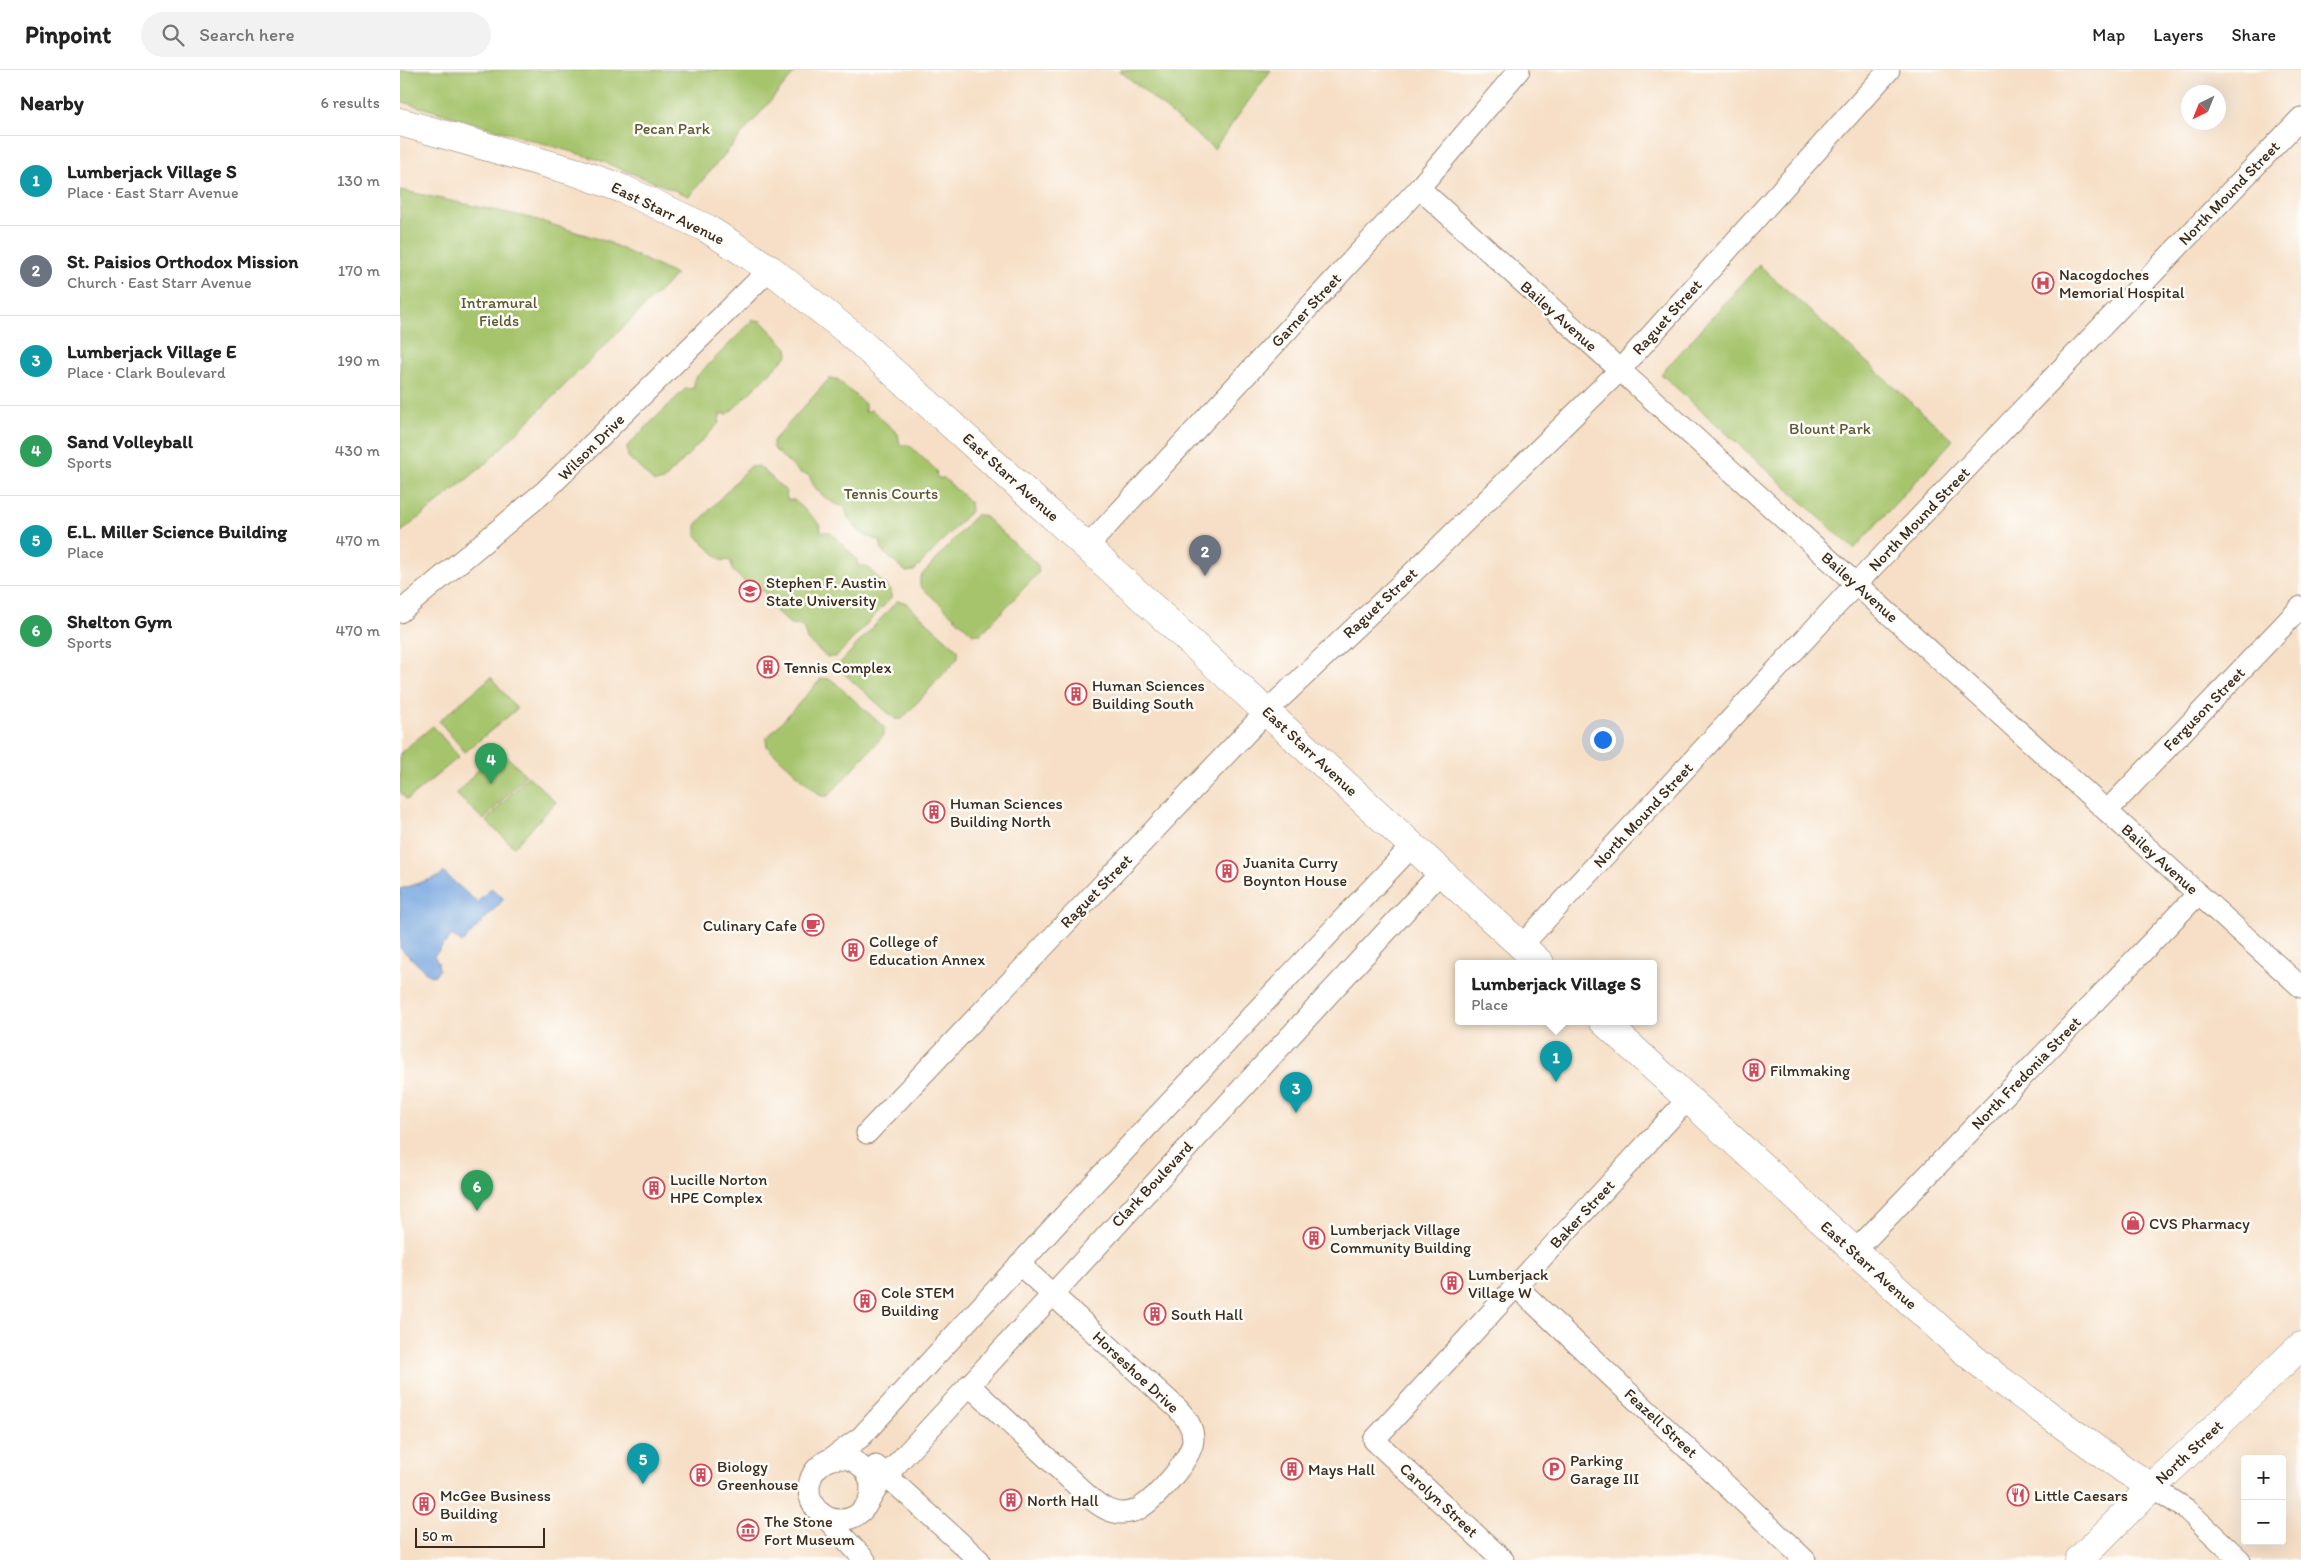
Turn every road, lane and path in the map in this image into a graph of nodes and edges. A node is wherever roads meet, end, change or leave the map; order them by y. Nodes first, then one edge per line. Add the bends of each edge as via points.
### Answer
1 (1519, 70) edge
2 (1889, 70) edge
3 (2301, 118) edge
4 (400, 122) edge
5 (1419, 188) junction
6 (770, 269) junction
7 (1619, 371) junction
8 (1087, 546) junction
9 (1856, 584) junction
10 (2301, 607) edge
11 (400, 612) edge
12 (1267, 711) junction
13 (2107, 811) junction
14 (1412, 846) junction
15 (1441, 872) junction
16 (2198, 894) junction
17 (1531, 954) edge
18 (2301, 987) edge
19 (1607, 1025) edge
20 (1688, 1099) junction
21 (867, 1133) dead end
22 (1854, 1252) junction
23 (1019, 1264) junction
24 (1516, 1286) junction
25 (1051, 1294) junction
26 (2301, 1346) edge
27 (969, 1385) junction
28 (1374, 1440) joint
29 (838, 1459) junction
30 (887, 1474) junction
31 (2152, 1487) junction
32 (869, 1501) junction
33 (820, 1513) junction
34 (865, 1560) edge
35 (979, 1560) edge
36 (1503, 1560) edge
37 (1805, 1560) edge
38 (2079, 1560) edge
39 (2240, 1560) edge

1 - 5 street, Garner Street
2 - 7 street, Raguet Street
3 - 9 street, North Mound Street
4 - 6 main road, East Starr Avenue via 623,189 706,228
5 - 7 street, Bailey Avenue
5 - 8 street, Garner Street
6 - 8 main road, East Starr Avenue via 851,334
6 - 11 street, Wilson Drive via 545,491
7 - 9 street, Bailey Avenue
7 - 12 street, Raguet Street
8 - 12 main road, East Starr Avenue
9 - 13 street, Bailey Avenue
9 - 17 street, North Mound Street
10 - 13 street, Ferguson Street
12 - 14 main road, East Starr Avenue
12 - 21 street, Raguet Street
13 - 16 street, Bailey Avenue
14 - 15 main road, East Starr Avenue
14 - 23 street
15 - 17 main road, East Starr Avenue
15 - 25 street, Clark Boulevard
16 - 18 street, Bailey Avenue
16 - 22 street, North Fredonia Street
19 - 20 main road, East Starr Avenue
20 - 22 main road, East Starr Avenue
20 - 24 street, Baker Street
22 - 31 main road, East Starr Avenue via 1998,1379
23 - 25 street, Horseshoe Drive
23 - 29 street
24 - 28 street, Baker Street
24 - 37 street, Feazell Street
25 - 27 street, Clark Boulevard
25 - 27 street, Horseshoe Drive via 1188,1420 1193,1439 1180,1468 1139,1509 1122,1513 1106,1509
26 - 31 main road, North Street
27 - 30 street, Clark Boulevard
28 - 36 street, Carolyn Street
29 - 30 street via 868,1462
29 - 32 street via 857,1463 870,1480
29 - 33 street via 820,1465 810,1482 811,1501
30 - 32 street, Clark Boulevard
30 - 35 street
31 - 38 main road, North Street
31 - 39 street via 2186,1509
32 - 33 street via 860,1513 845,1520 835,1520
33 - 34 street

